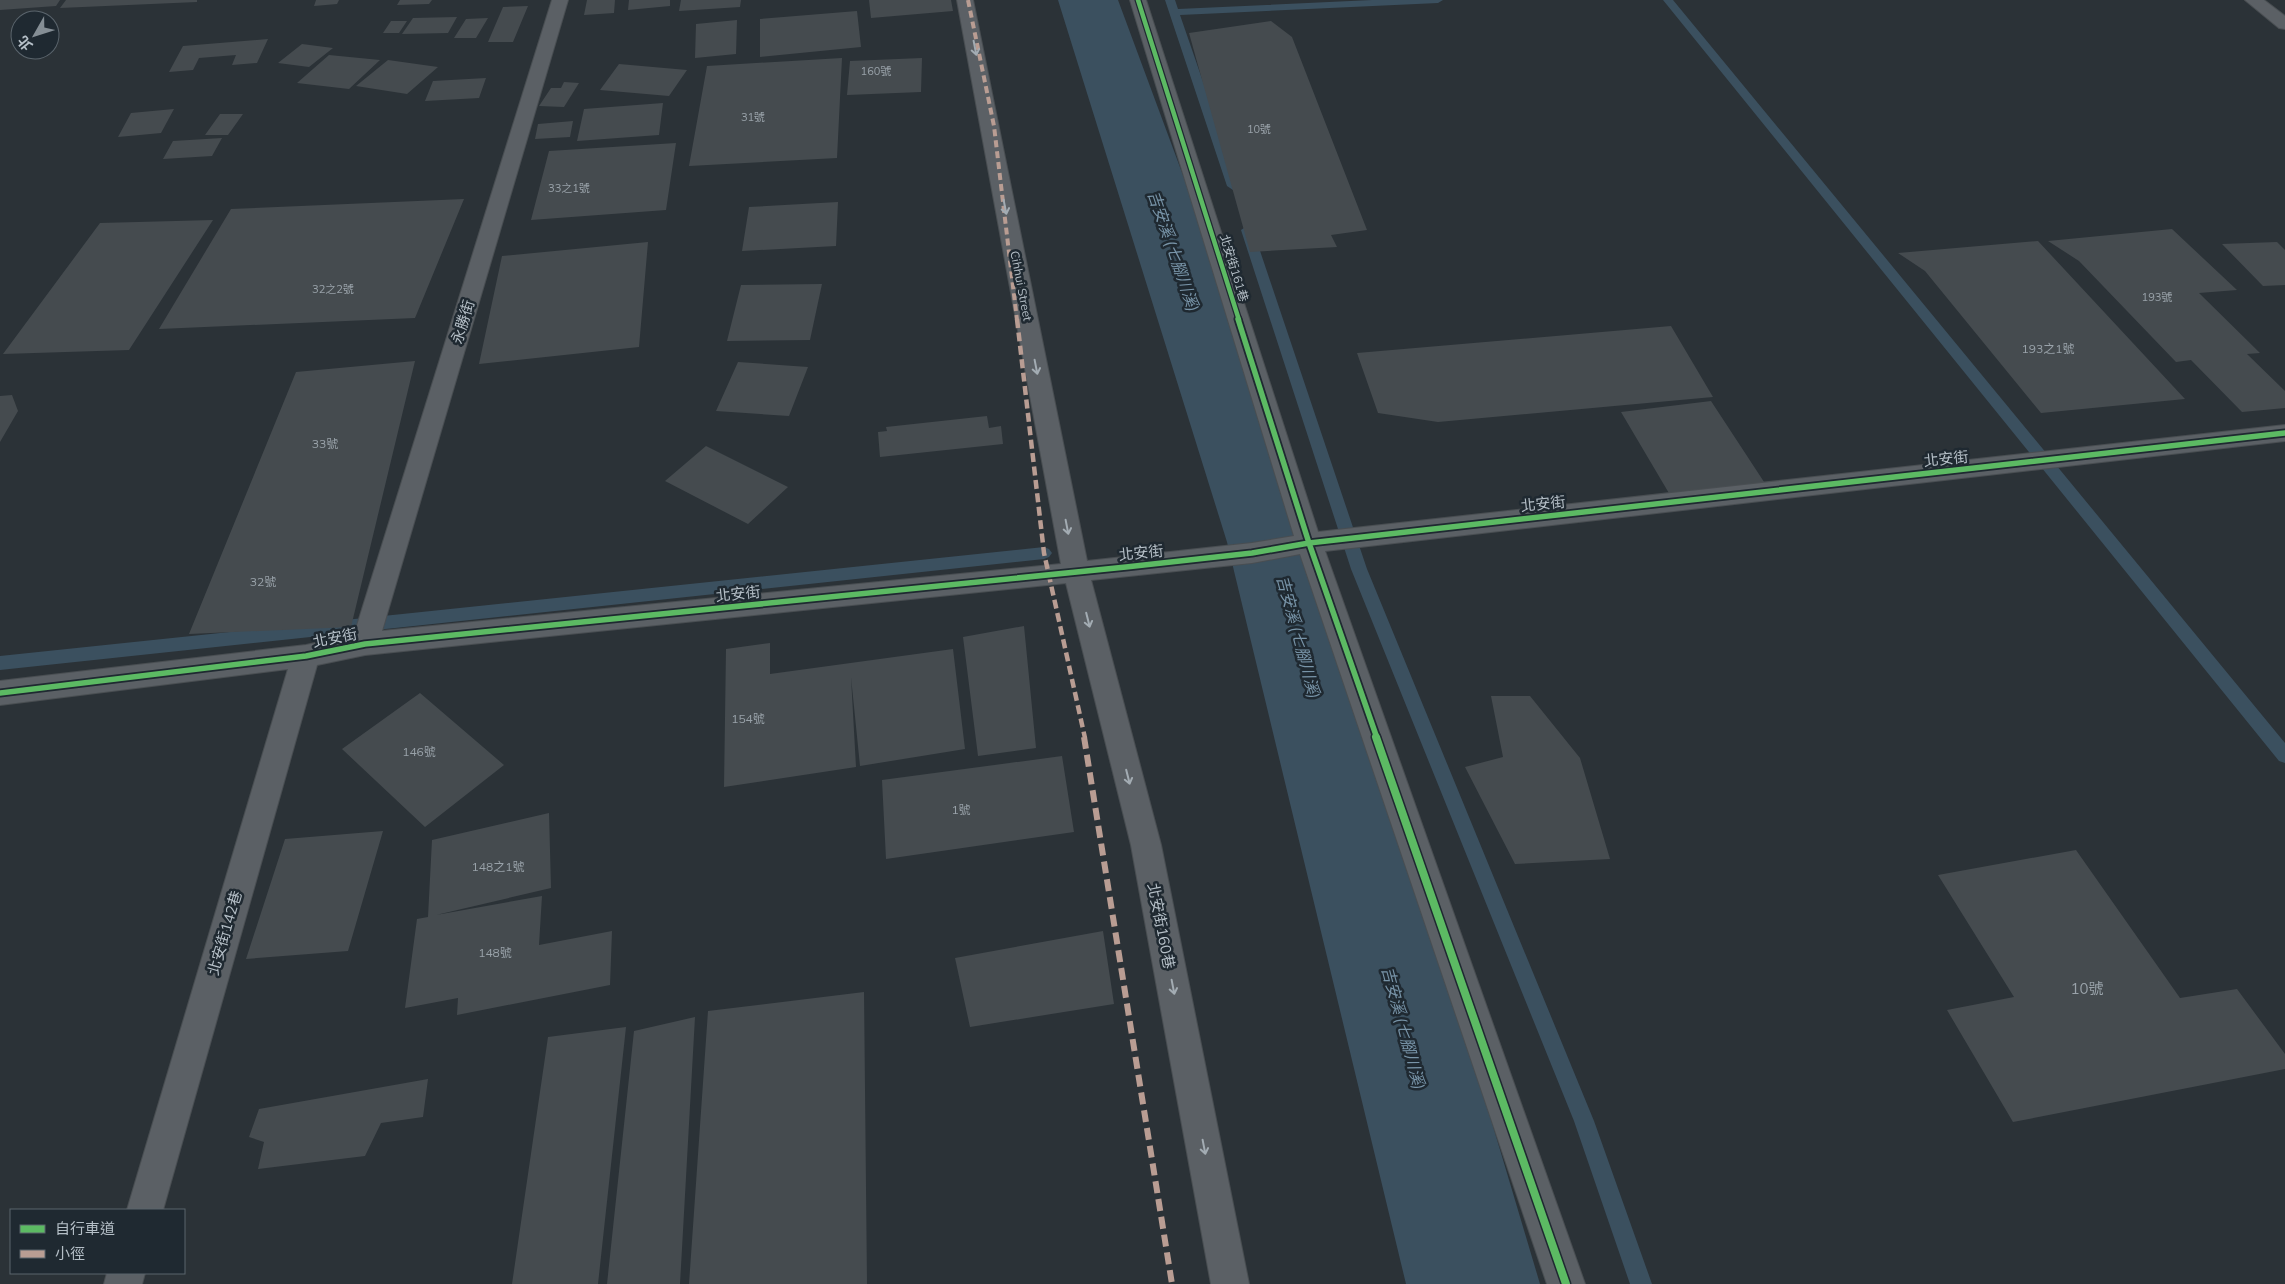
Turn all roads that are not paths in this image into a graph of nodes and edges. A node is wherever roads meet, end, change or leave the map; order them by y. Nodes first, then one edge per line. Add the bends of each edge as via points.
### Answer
1 (560, 0) edge
2 (965, 0) edge
3 (1138, 0) edge
4 (2253, 0) edge
5 (2285, 24) edge
6 (2285, 433) edge
7 (1309, 543) junction
8 (1076, 572) junction
9 (365, 644) junction
10 (306, 656) junction
11 (0, 693) edge
12 (144, 1209) edge
13 (1230, 1284) edge
14 (1566, 1284) edge

1 - 9 street, 永勝街
2 -> 8 street, Cihhui Street
3 - 7 street, 北安街161巷
4 - 5 street
6 - 7 street, 北安街
7 - 8 street, 北安街 via 1252,553
7 - 14 street, 北安街161巷
8 - 9 street, 北安街
8 -> 13 street, 北安街160巷 via 1146,845
9 - 10 street, 北安街
10 - 11 street, 北安街
10 - 12 street, 北安街142巷

